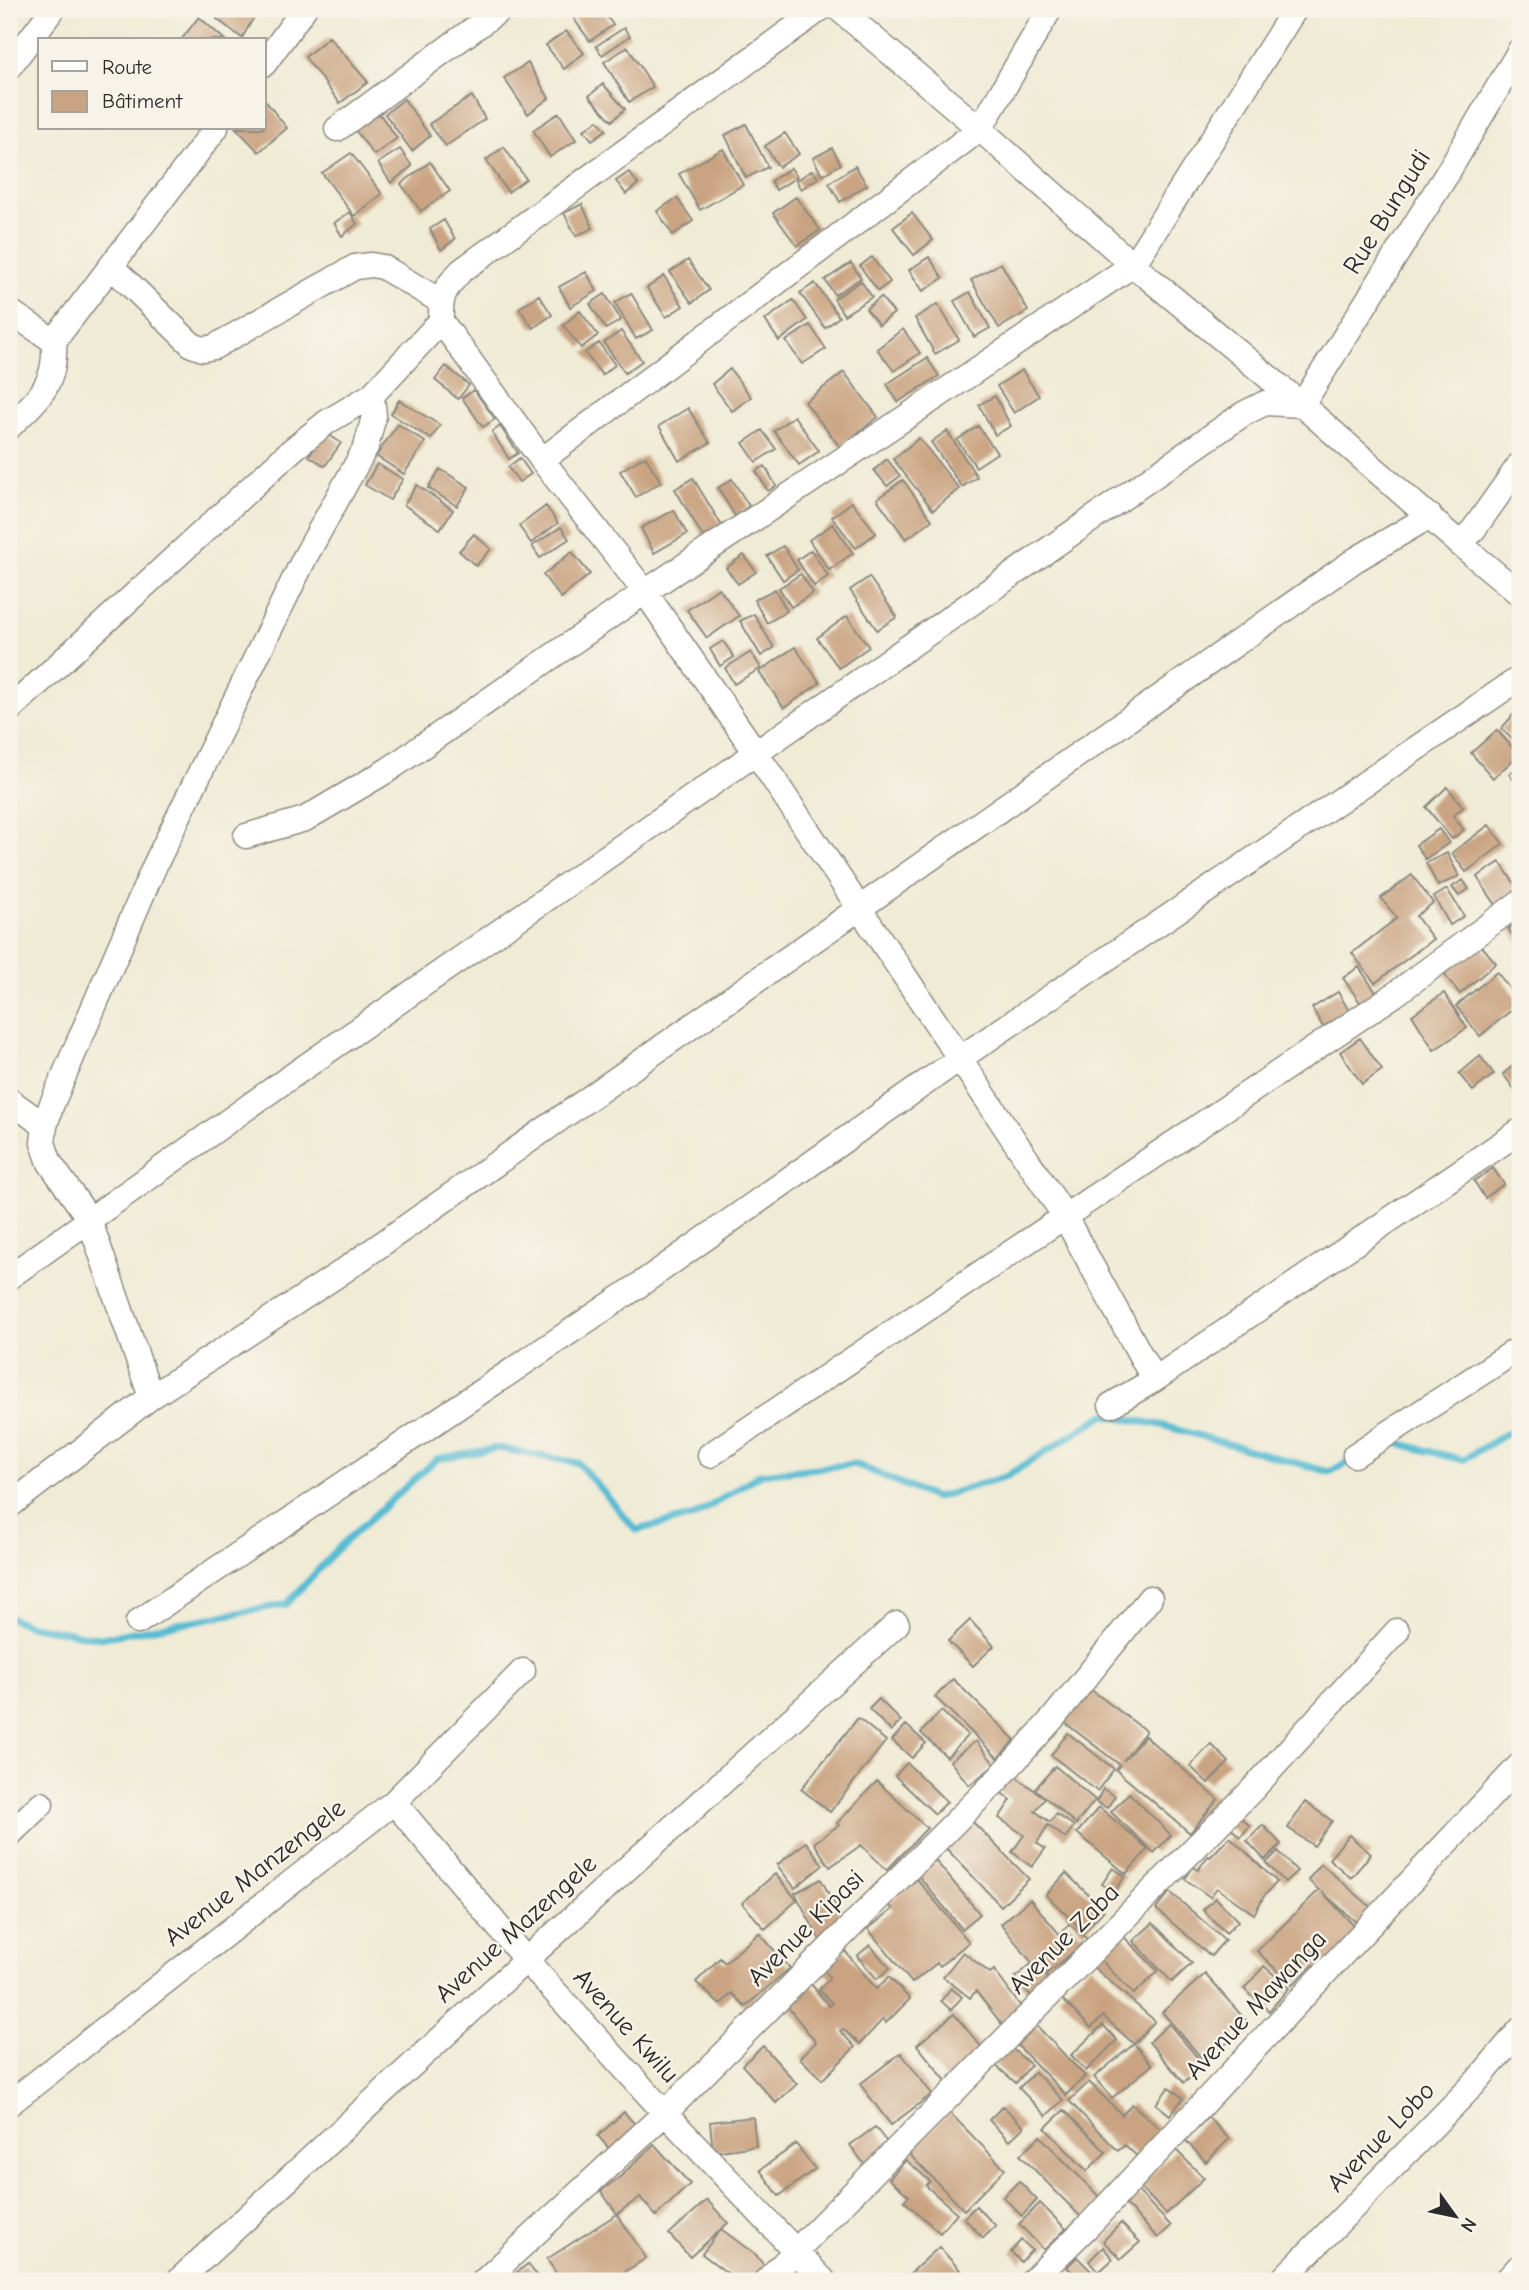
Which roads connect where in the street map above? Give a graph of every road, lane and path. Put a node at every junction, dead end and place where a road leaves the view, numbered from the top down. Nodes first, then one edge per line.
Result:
1 (53, 9) edge
2 (304, 9) edge
3 (501, 9) edge
4 (820, 9) edge
5 (839, 9) edge
6 (1050, 9) edge
7 (1295, 9) edge
8 (1520, 50) edge
9 (266, 61) edge
10 (9, 67) edge
11 (337, 129) dead end
12 (980, 129) junction
13 (214, 130) edge
14 (1133, 265) junction
15 (111, 266) junction
16 (440, 311) junction
17 (9, 312) edge
18 (54, 341) junction
19 (372, 395) junction
20 (1302, 405) junction
21 (9, 427) edge
22 (542, 460) junction
23 (1520, 464) edge
24 (1430, 516) junction
25 (1460, 544) junction
26 (645, 592) junction
27 (1520, 594) edge
28 (1520, 678) edge
29 (9, 710) edge
30 (756, 753) junction
31 (246, 836) dead end
32 (1520, 902) edge
33 (858, 908) junction
34 (959, 1059) junction
35 (9, 1100) edge
36 (45, 1126) junction
37 (1520, 1131) edge
38 (1064, 1215) junction
39 (89, 1219) junction
40 (9, 1277) edge
41 (1520, 1348) edge
42 (1154, 1380) junction
43 (151, 1397) junction
44 (1111, 1405) dead end
45 (710, 1455) dead end
46 (1355, 1455) dead end
47 (9, 1507) edge
48 (1150, 1598) dead end
49 (138, 1622) dead end
50 (897, 1624) dead end
51 (1397, 1631) dead end
52 (523, 1671) dead end
53 (1520, 1765) edge
54 (394, 1802) junction
55 (41, 1804) dead end
56 (9, 1835) edge
57 (526, 1960) junction
58 (1520, 2031) edge
59 (9, 2104) edge
60 (665, 2113) junction
61 (796, 2252) junction
62 (1520, 2266) edge
63 (178, 2281) edge
64 (484, 2281) edge
65 (766, 2281) edge
66 (824, 2281) edge
67 (1032, 2281) edge
68 (1281, 2281) edge
69 (1506, 2281) edge

1 - 10 street
2 - 9 street
3 - 11 street
4 - 16 street
5 - 12 street
6 - 12 street
7 - 14 street
8 - 20 street, Rue Bungudi
12 - 14 street
12 - 22 street
13 - 15 street
14 - 20 street
14 - 26 street
15 - 16 street
15 - 18 street
16 - 19 street
16 - 22 street
17 - 18 street
18 - 21 street
19 - 29 street
19 - 36 street
20 - 24 street
20 - 30 street
22 - 26 street
23 - 25 street
24 - 25 street
24 - 33 street
25 - 27 street
26 - 30 street
26 - 31 street
28 - 34 street
30 - 33 street
30 - 39 street
32 - 38 street
33 - 34 street
33 - 43 street
34 - 38 street
34 - 49 street
35 - 36 street
36 - 39 street
37 - 42 street
38 - 42 street
38 - 45 street
39 - 40 street
39 - 43 street
41 - 46 street
42 - 44 street
43 - 47 street
48 - 60 street, Avenue Kipasi
50 - 57 street, Avenue Mazengele
51 - 61 street, Avenue Zaba
52 - 54 street, Avenue Manzengele
53 - 67 street, Avenue Mawanga
54 - 57 street, Avenue Kwilu
54 - 59 street, Avenue Manzengele
55 - 56 street
57 - 60 street, Avenue Kwilu
57 - 63 street, Avenue Mazengele
58 - 68 street, Avenue Lobo
60 - 61 street, Avenue Kwilu
60 - 64 street, Avenue Kipasi
61 - 65 street, Avenue Zaba
61 - 66 street, Avenue Kwilu
62 - 69 street

